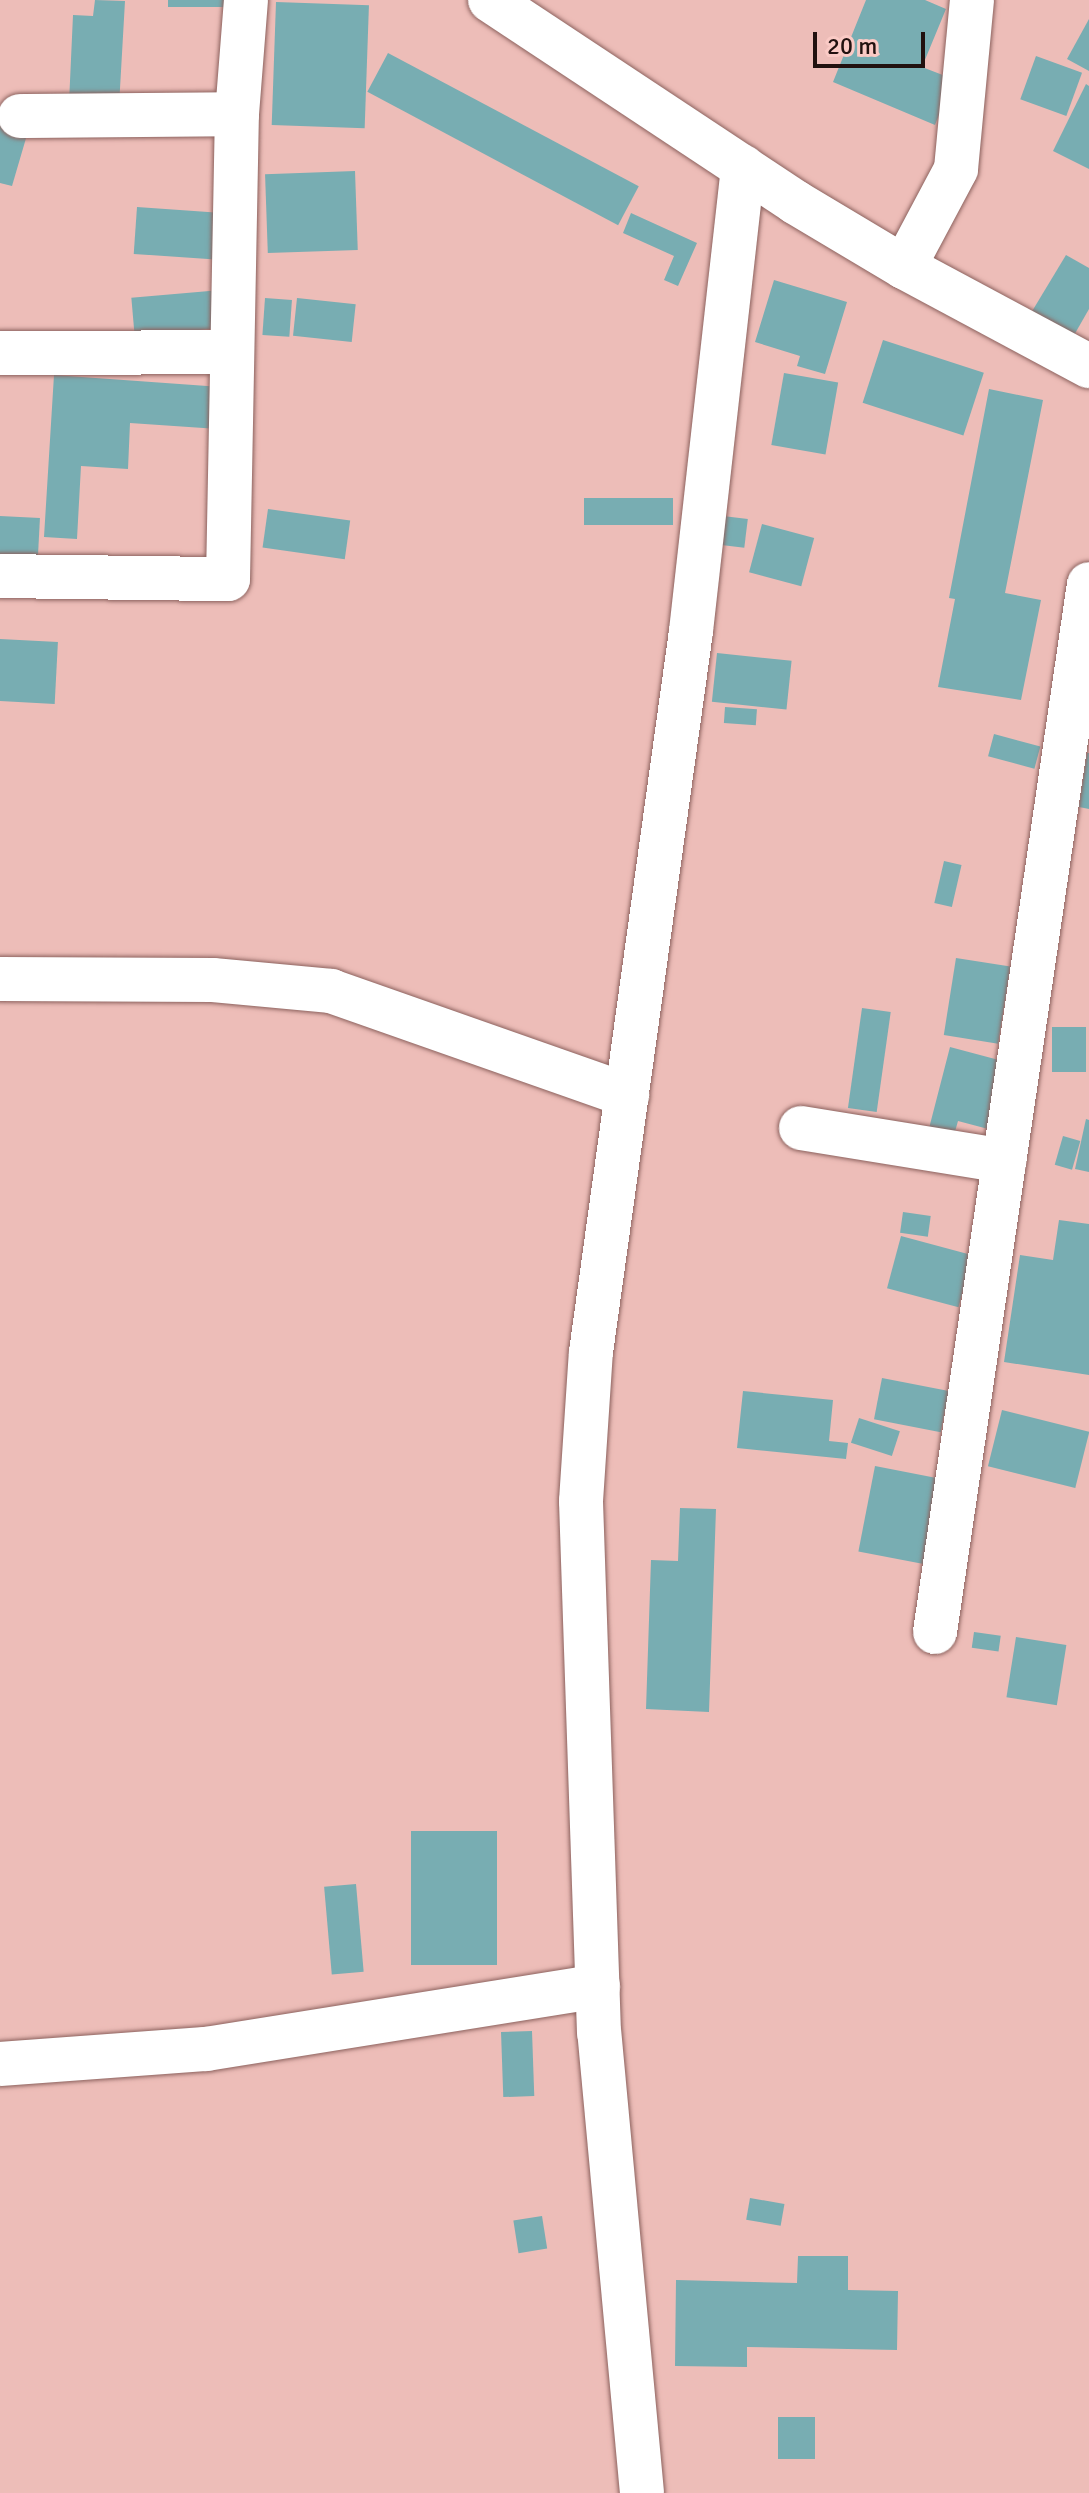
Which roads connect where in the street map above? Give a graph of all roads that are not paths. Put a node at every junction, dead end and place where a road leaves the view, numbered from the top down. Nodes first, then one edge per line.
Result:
1 (246, 0) edge
2 (490, 0) edge
3 (972, 0) edge
4 (237, 114) junction
5 (20, 116) dead end
6 (743, 167) junction
7 (904, 267) junction
8 (231, 352) junction
9 (0, 353) edge
10 (1089, 366) edge
11 (0, 576) edge
12 (1089, 584) edge
13 (0, 979) edge
14 (627, 1095) junction
15 (801, 1128) dead end
16 (1004, 1161) junction
17 (935, 1632) dead end
18 (598, 1986) junction
19 (0, 2064) edge
20 (642, 2493) edge

1 - 4 street
2 - 6 street
3 - 7 street
4 - 5 street
4 - 8 street
6 - 7 street
6 - 14 street
7 - 10 street
8 - 9 street
8 - 11 street
12 - 16 street
13 - 14 street
14 - 18 street
15 - 16 street
16 - 17 street
18 - 19 street
18 - 20 street

